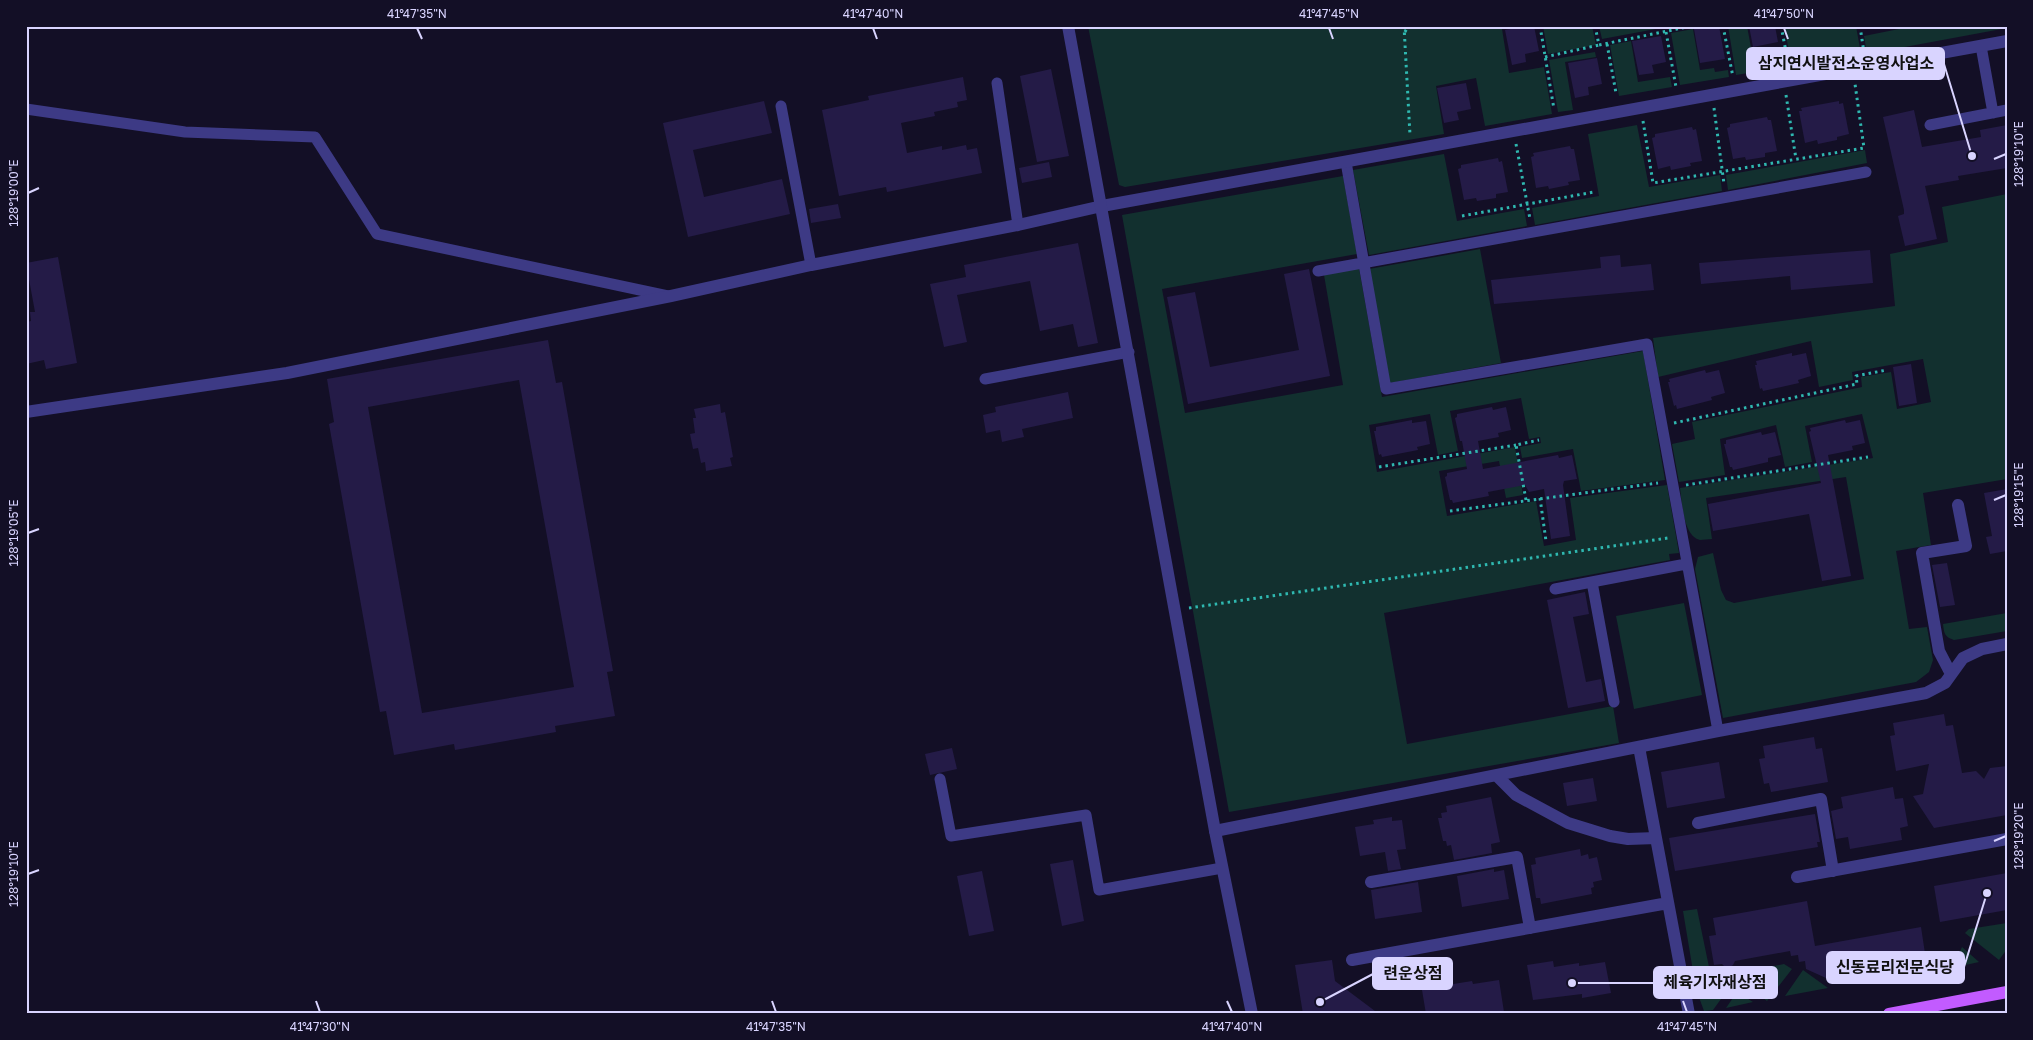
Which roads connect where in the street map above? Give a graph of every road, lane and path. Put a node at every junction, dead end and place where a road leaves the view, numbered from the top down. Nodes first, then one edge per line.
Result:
1 (1068, 26) edge
2 (1404, 26) edge
3 (1408, 26) edge
4 (1540, 26) edge
5 (1596, 26) edge
6 (1692, 26) edge
7 (1724, 26) edge
8 (1781, 26) edge
9 (1860, 26) edge
10 (1666, 32) junction
11 (1404, 33) junction
12 (2007, 42) edge
13 (1607, 44) junction
14 (1599, 45) junction
15 (1981, 46) junction
16 (1545, 58) junction
17 (1867, 67) junction
18 (1852, 70) junction
19 (1787, 82) junction
20 (997, 83) dead end
21 (1736, 91) junction
22 (1616, 93) dead end
23 (1712, 95) junction
24 (1679, 101) junction
25 (781, 106) dead end
26 (1640, 108) junction
27 (26, 109) edge
28 (2007, 110) edge
29 (1992, 113) junction
30 (1557, 124) junction
31 (1930, 125) dead end
32 (1514, 131) junction
33 (1411, 150) junction
34 (1796, 159) junction
35 (1346, 162) junction
36 (1723, 171) junction
37 (1866, 172) dead end
38 (1594, 192) dead end
39 (1726, 197) junction
40 (1527, 204) junction
41 (1102, 206) junction
42 (1462, 216) dead end
43 (1018, 225) junction
44 (1532, 231) junction
45 (1363, 261) junction
46 (811, 264) junction
47 (1318, 271) dead end
48 (671, 296) junction
49 (1129, 352) junction
50 (1887, 370) dead end
51 (985, 379) dead end
52 (26, 412) edge
53 (1661, 426) junction
54 (1539, 440) dead end
55 (1516, 444) junction
56 (1868, 457) dead end
57 (1378, 467) dead end
58 (1672, 484) junction
59 (1540, 498) junction
60 (1526, 500) junction
61 (1958, 505) dead end
62 (1450, 511) dead end
63 (1681, 536) junction
64 (1546, 541) dead end
65 (1686, 564) junction
66 (1592, 582) junction
67 (1555, 589) dead end
68 (1176, 610) junction
69 (2007, 644) edge
70 (1951, 674) junction
71 (1614, 702) dead end
72 (1718, 731) junction
73 (1639, 747) junction
74 (1496, 775) junction
75 (940, 779) dead end
76 (1698, 823) dead end
77 (1215, 831) junction
78 (1656, 838) junction
79 (2007, 839) edge
80 (1222, 868) junction
81 (1833, 871) junction
82 (1797, 877) dead end
83 (1371, 882) dead end
84 (1668, 903) junction
85 (1530, 928) junction
86 (1352, 960) dead end
87 (2007, 992) edge
88 (1252, 1014) edge
89 (1689, 1014) edge
90 (1889, 1014) edge

1 - 41 street
2 - 11 path
3 - 11 path
4 - 16 path
5 - 14 path
6 - 10 path
7 - 21 path
8 - 19 path
9 - 17 path
10 - 13 path
10 - 24 path
11 - 33 path
12 - 15 street
13 - 14 path
13 - 22 path
14 - 16 path
15 - 17 street
15 - 29 lane
16 - 30 path
17 - 18 street
18 - 19 street
18 - 34 path
19 - 21 street
19 - 34 path
20 - 43 lane
21 - 23 street
23 - 24 street
23 - 36 path
24 - 26 street
25 - 46 lane
26 - 30 street
26 - 36 path
27 - 48 lane
28 - 29 lane
29 - 31 lane
30 - 32 street
32 - 33 street
32 - 40 path
33 - 35 street
34 - 36 path
35 - 41 street
35 - 45 lane
36 - 39 path
37 - 39 lane
38 - 40 path
39 - 44 lane
40 - 42 path
40 - 44 path
41 - 43 street
41 - 49 street
43 - 46 street
44 - 45 lane
45 - 47 lane
45 - 53 lane
46 - 48 street
48 - 52 street
49 - 51 lane
49 - 68 street
50 - 53 path
53 - 58 lane
54 - 55 path
55 - 57 path
55 - 60 path
56 - 58 path
58 - 59 path
58 - 63 lane
59 - 60 path
59 - 64 path
60 - 62 path
61 - 70 street
63 - 65 lane
63 - 68 path
65 - 66 lane
65 - 72 lane
66 - 67 lane
66 - 71 lane
68 - 77 street
69 - 70 street
70 - 72 street
72 - 73 street
73 - 74 street
73 - 78 street
74 - 77 street
74 - 78 street
75 - 80 lane
76 - 81 street
77 - 80 street
78 - 84 street
79 - 81 street
80 - 88 street
81 - 82 street
83 - 85 street
84 - 85 street
84 - 89 street
85 - 86 street
87 - 90 main road

